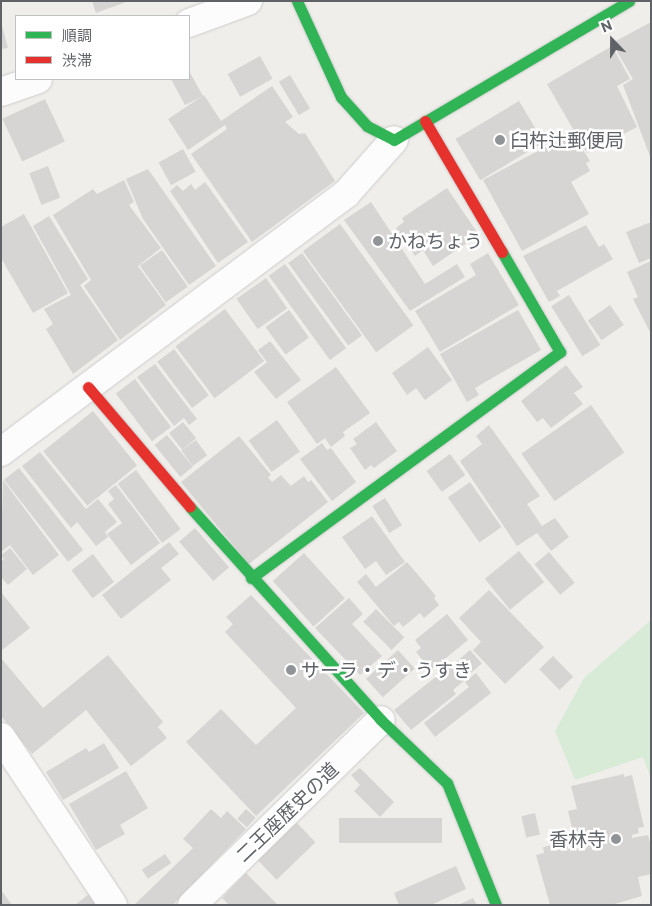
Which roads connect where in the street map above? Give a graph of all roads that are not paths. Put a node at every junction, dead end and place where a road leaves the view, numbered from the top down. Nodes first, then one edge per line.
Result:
1 (248, 1) edge
2 (297, 1) edge
3 (629, 1) edge
4 (190, 23) edge
5 (35, 80) edge
6 (1, 92) edge
7 (425, 121) junction
8 (394, 140) junction
9 (88, 387) junction
10 (1, 452) edge
11 (251, 578) junction
12 (382, 720) junction
13 (1, 737) edge
14 (113, 905) edge
15 (192, 905) edge
16 (496, 905) edge

1 - 4 street
2 - 8 street
3 - 7 street
5 - 6 street
7 - 8 street
7 - 11 street
8 - 9 street
9 - 10 street
9 - 11 street
11 - 12 street
12 - 15 street, 二王座歴史の道
12 - 16 street
13 - 14 street

